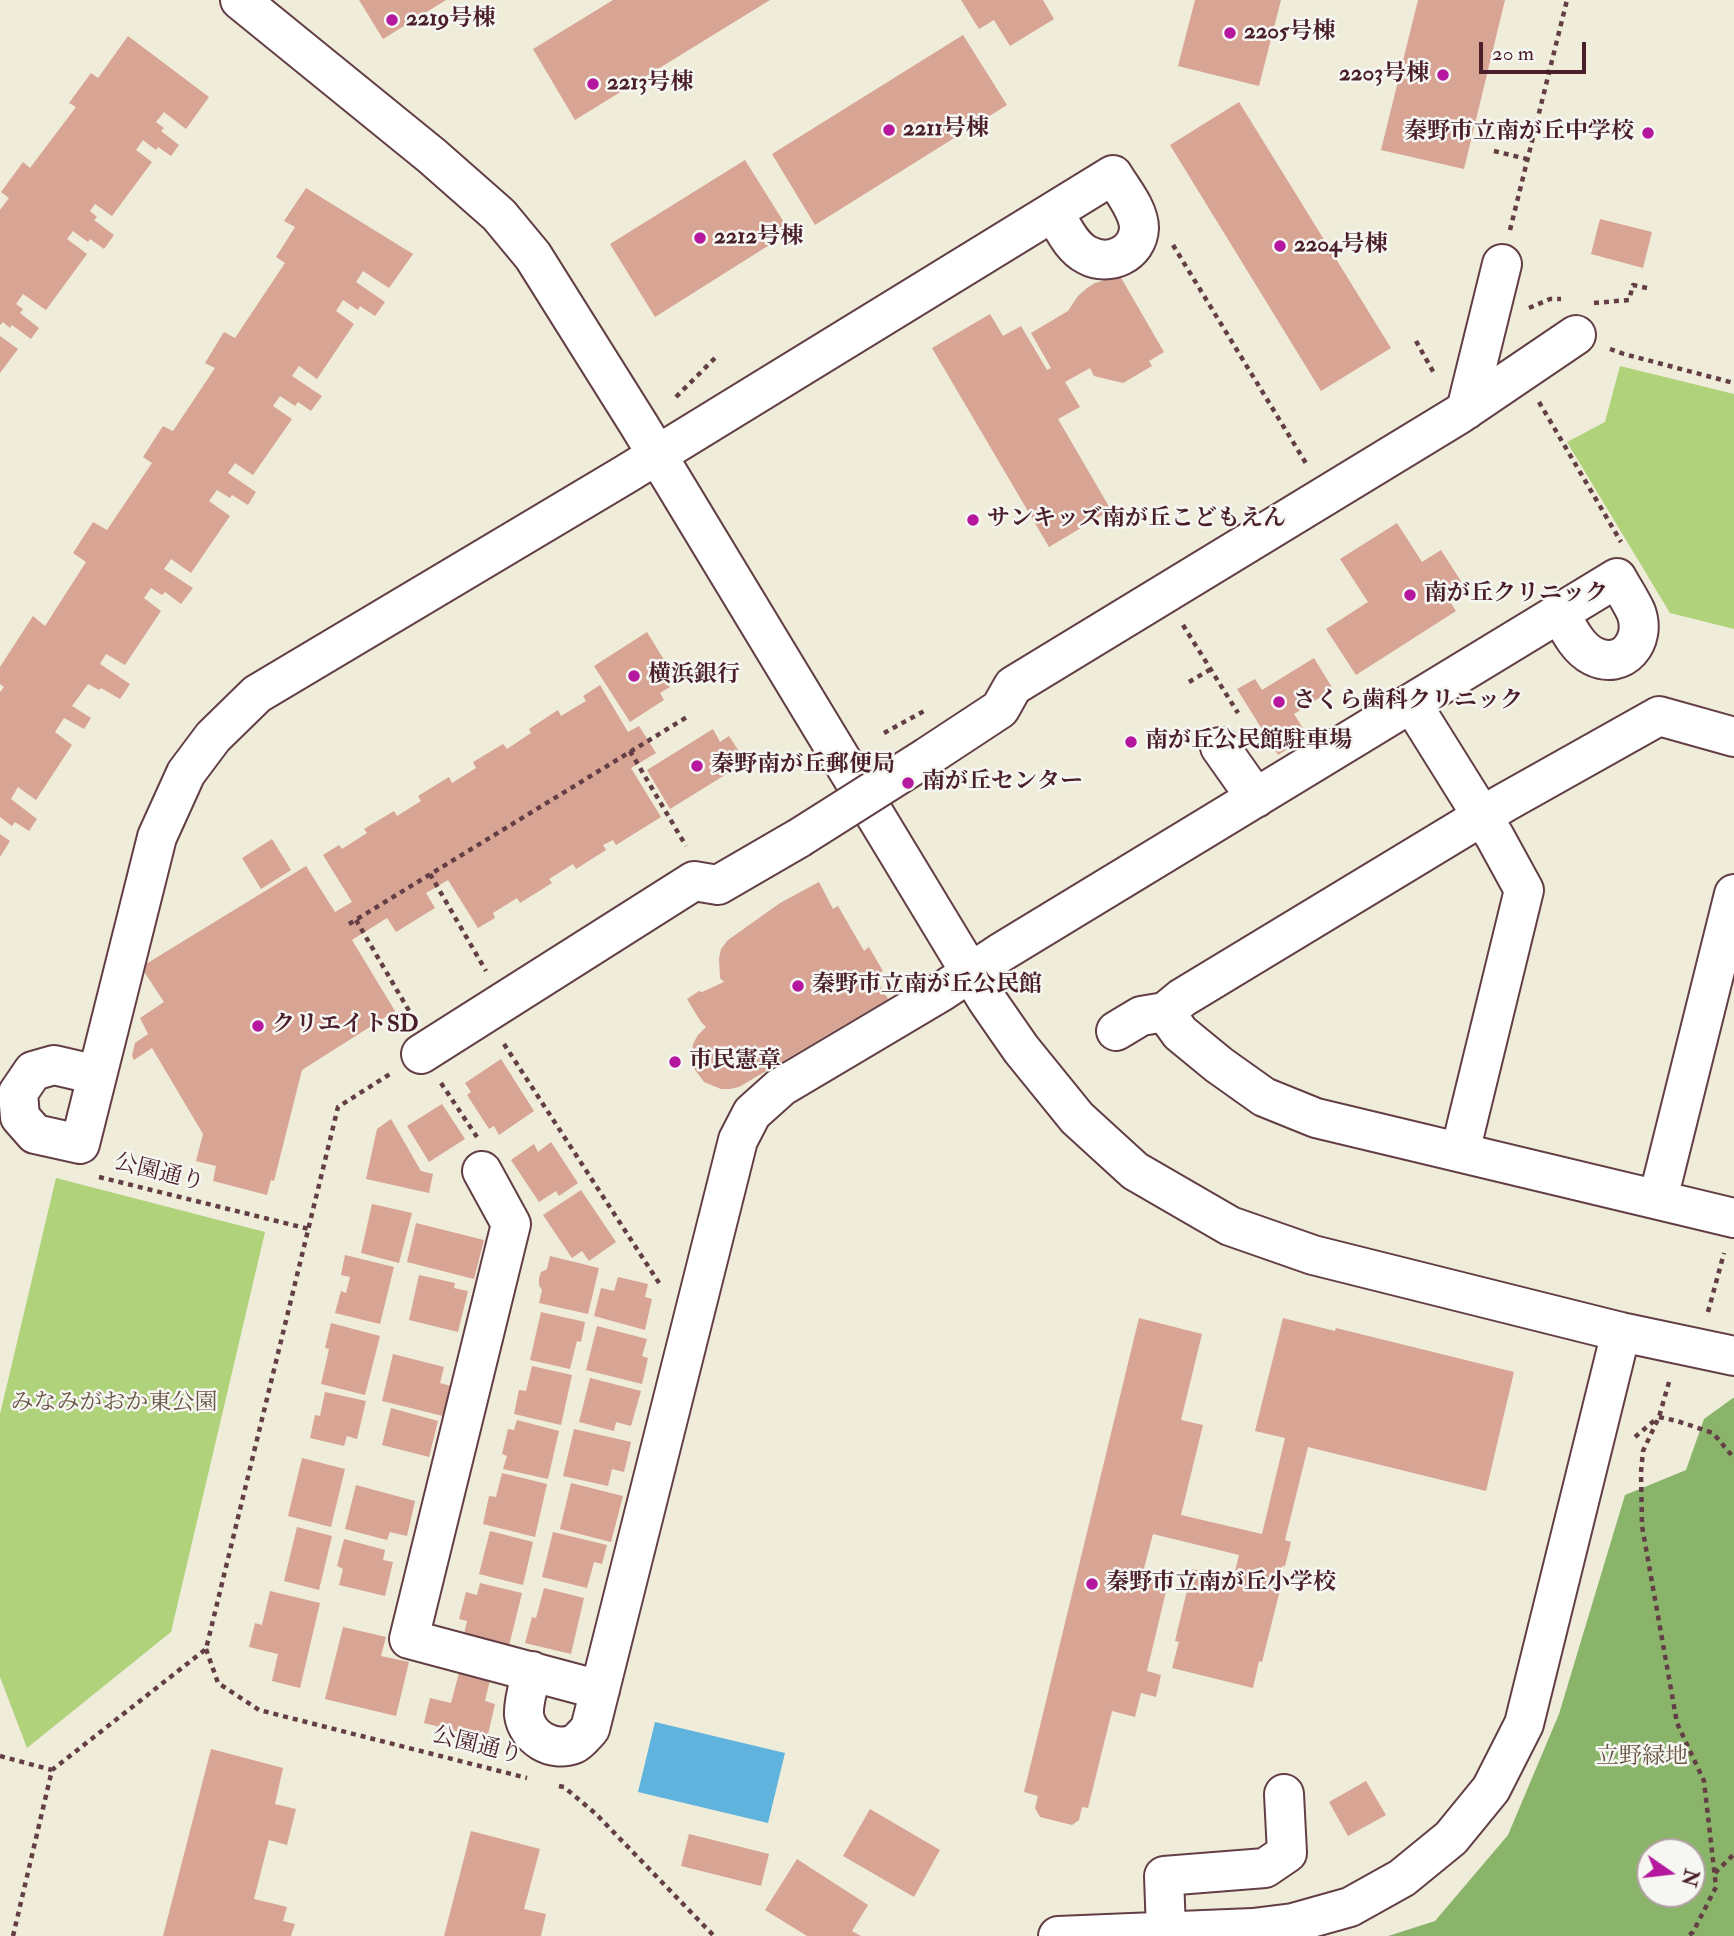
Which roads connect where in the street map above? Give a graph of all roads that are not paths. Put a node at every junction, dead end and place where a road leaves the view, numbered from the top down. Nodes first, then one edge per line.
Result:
1 (240, 0) edge
2 (1054, 213) dead end
3 (1502, 264) road end
4 (1584, 319) road end
5 (1466, 410) junction
6 (656, 455) junction
7 (1560, 613) dead end
8 (1412, 704) junction
9 (1232, 735) road end
10 (1734, 737) edge
11 (1256, 798) junction
12 (1482, 816) junction
13 (1734, 894) edge
14 (969, 972) junction
15 (1165, 1012) junction
16 (1116, 1031) dead end
17 (426, 1051) road end
18 (97, 1075) dead end
19 (1460, 1152) junction
20 (482, 1171) road end
21 (1658, 1199) junction
22 (1734, 1218) edge
23 (1622, 1332) junction
24 (1734, 1356) edge
25 (532, 1671) junction
26 (600, 1690) junction
27 (1284, 1794) dead end
28 (1166, 1931) junction
29 (1058, 1936) edge

1 - 6 street
2 - 6 street
3 - 5 street
4 - 5 street
5 - 17 street, bridge
6 - 14 street
6 - 18 street
7 - 8 street
8 - 11 street
8 - 12 street
9 - 11 street
10 - 12 street
11 - 14 street
12 - 15 street
12 - 19 street
13 - 21 street
14 - 23 street
14 - 26 street
15 - 16 street
15 - 19 street
19 - 21 street
20 - 25 street
21 - 22 street
23 - 24 street
23 - 28 street
25 - 26 street
25 - 26 street
27 - 28 street
28 - 29 street

